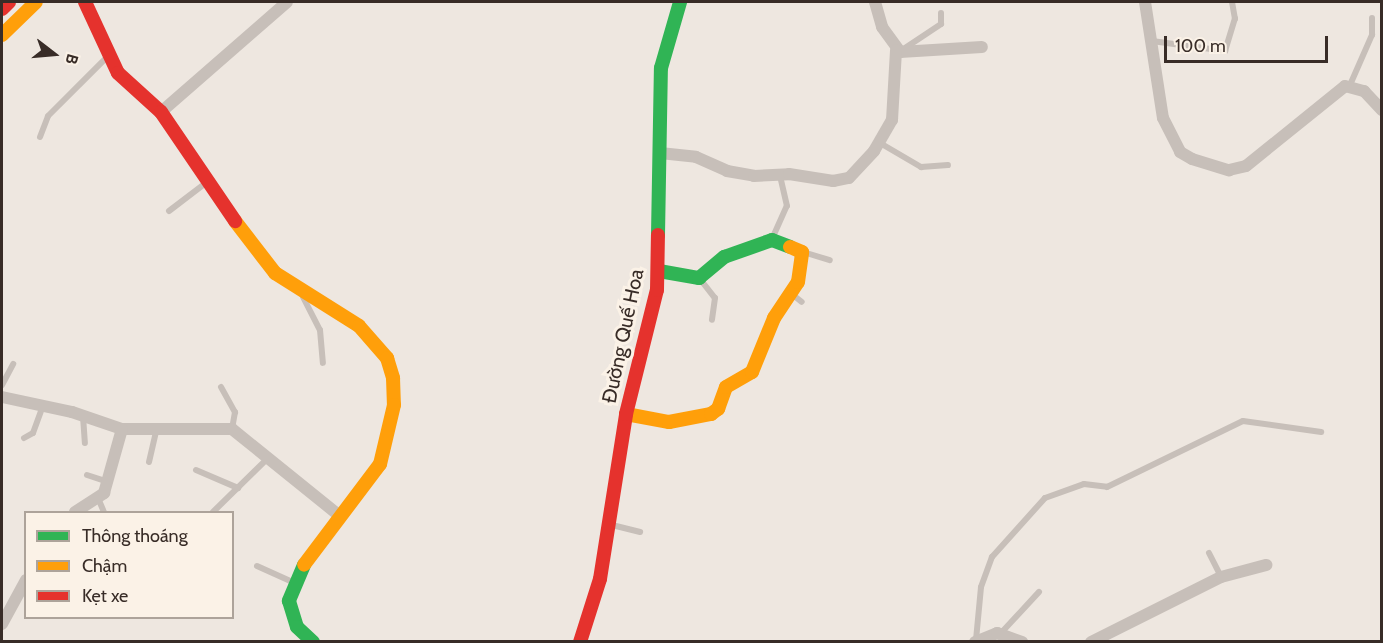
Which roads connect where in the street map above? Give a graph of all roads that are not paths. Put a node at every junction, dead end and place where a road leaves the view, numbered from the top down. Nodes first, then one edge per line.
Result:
1 (9, 2) edge
2 (36, 2) edge
3 (85, 2) edge
4 (287, 2) edge
5 (681, 2) edge
6 (875, 2) edge
7 (1145, 2) edge
8 (1232, 2) edge
9 (2, 9) edge
10 (941, 12) dead end
11 (1372, 18) dead end
12 (2, 35) edge
13 (1152, 41) junction
14 (982, 47) dead end
15 (898, 51) junction
16 (110, 54) junction
17 (1350, 85) junction
18 (1382, 110) edge
19 (161, 112) junction
20 (40, 137) dead end
21 (880, 143) junction
22 (660, 153) junction
23 (948, 165) dead end
24 (780, 175) junction
25 (207, 181) junction
26 (169, 211) dead end
27 (772, 240) junction
28 (802, 252) junction
29 (830, 260) dead end
30 (659, 271) junction
31 (699, 278) junction
32 (294, 284) junction
33 (712, 320) dead end
34 (323, 363) dead end
35 (13, 364) dead end
36 (2, 385) edge
37 (221, 387) dead end
38 (2, 398) edge
39 (43, 406) junction
40 (626, 414) junction
41 (83, 416) junction
42 (122, 429) junction
43 (232, 429) junction
44 (156, 431) junction
45 (1321, 432) dead end
46 (24, 438) dead end
47 (86, 443) dead end
48 (268, 458) junction
49 (149, 462) dead end
50 (196, 470) dead end
51 (87, 475) dead end
52 (108, 482) junction
53 (238, 488) junction
54 (98, 498) junction
55 (78, 511) edge
56 (104, 511) edge
57 (215, 511) edge
58 (340, 516) junction
59 (612, 525) junction
60 (640, 532) dead end
61 (1209, 554) dead end
62 (1266, 565) dead end
63 (257, 567) dead end
64 (1221, 577) junction
65 (24, 584) edge
66 (295, 584) junction
67 (1039, 592) dead end
68 (2, 624) edge
69 (1004, 630) junction
70 (1097, 640) edge
71 (976, 641) edge
72 (313, 642) edge
73 (580, 642) edge
74 (1022, 642) edge

1 - 9 main road
2 - 12 main road
3 - 16 main road
4 - 19 street
5 - 22 main road, Đường Quế Hoa
6 - 15 street
7 - 13 street
8 - 13 lane
10 - 15 lane
11 - 17 lane
13 - 17 street
14 - 15 street
15 - 21 street
16 - 19 main road
16 - 20 lane
17 - 18 street
19 - 25 main road
21 - 23 lane
21 - 24 street
22 - 24 street
22 - 30 main road, Đường Quế Hoa
24 - 27 lane
25 - 26 lane
25 - 32 main road
27 - 28 main road
27 - 31 main road
28 - 29 lane
28 - 40 main road
30 - 31 main road
30 - 40 main road, Đường Quế Hoa
31 - 33 lane
32 - 34 lane
32 - 58 main road
35 - 36 lane
37 - 43 lane
38 - 39 street
39 - 41 street
39 - 46 lane
40 - 59 main road, Đường Quế Hoa
41 - 42 street
41 - 47 lane
42 - 44 street
42 - 52 street
43 - 44 street
43 - 48 street
44 - 49 lane
45 - 71 lane
48 - 53 lane
48 - 58 street
50 - 53 lane
51 - 52 lane
52 - 54 street
53 - 57 lane
54 - 55 street
54 - 56 lane
58 - 66 main road
59 - 60 lane
59 - 73 main road, Đường Quế Hoa
61 - 64 lane
62 - 64 street
63 - 66 lane
64 - 70 street
65 - 68 street
66 - 72 main road
67 - 69 lane
69 - 71 street
69 - 74 street

